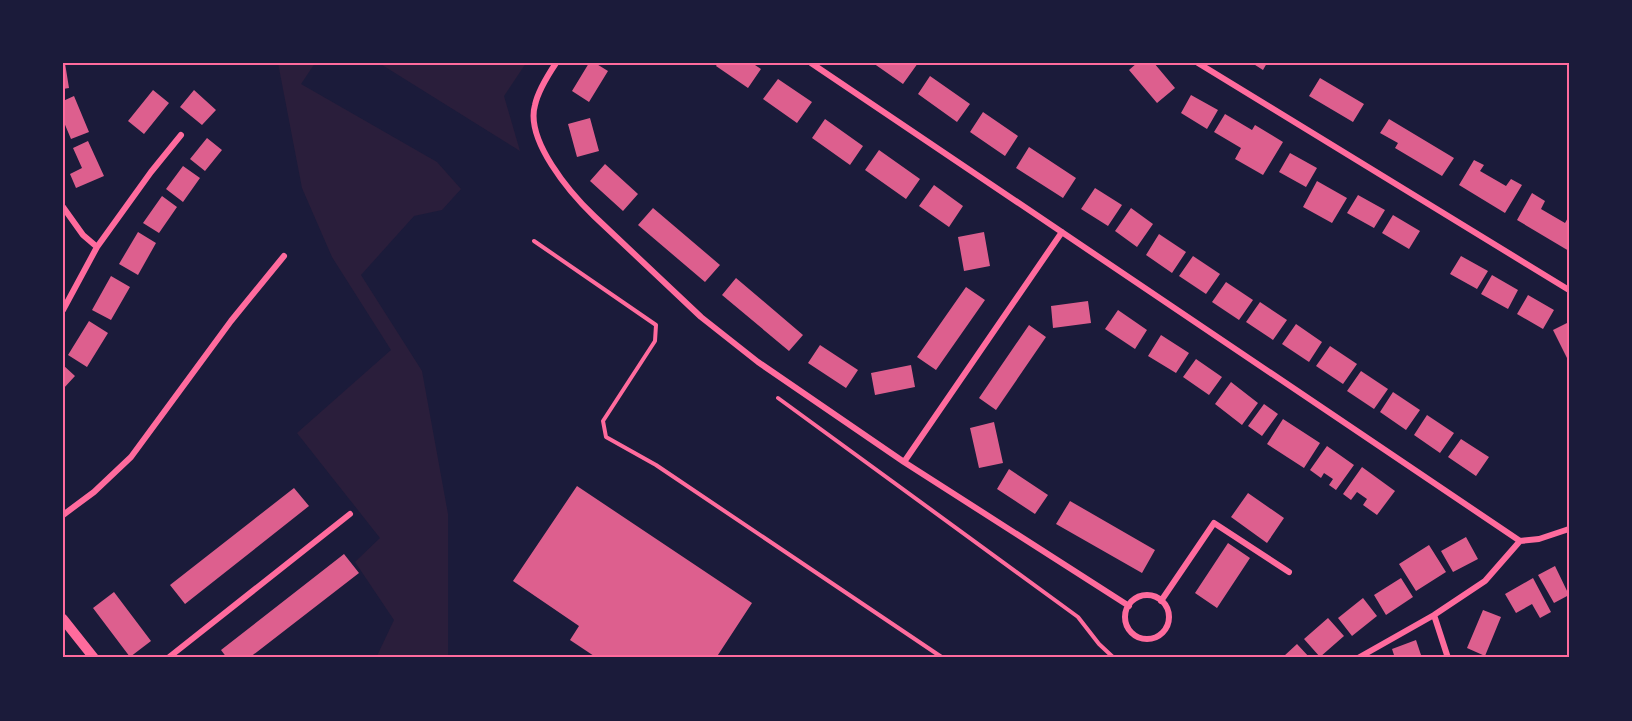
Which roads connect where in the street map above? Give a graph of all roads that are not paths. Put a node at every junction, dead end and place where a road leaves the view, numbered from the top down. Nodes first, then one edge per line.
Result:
1 (556, 63) edge
2 (811, 63) edge
3 (1198, 63) edge
4 (181, 135) dead end
5 (63, 207) edge
6 (1062, 232) junction
7 (534, 241) dead end
8 (97, 247) junction
9 (284, 256) dead end
10 (1569, 290) edge
11 (63, 310) edge
12 (904, 462) junction
13 (350, 514) dead end
14 (63, 515) edge
15 (1569, 529) edge
16 (1520, 541) junction
17 (1289, 572) dead end
18 (1161, 601) junction
19 (1129, 606) junction
20 (1434, 615) junction
21 (63, 619) edge
22 (94, 658) edge
23 (168, 658) edge
24 (943, 658) edge
25 (1358, 658) edge
26 (1448, 658) edge

1 - 12 street
2 - 6 street
3 - 10 street
4 - 8 street
5 - 8 street
6 - 12 street
6 - 16 street
7 - 24 lane
8 - 11 street
9 - 14 street
12 - 19 street
13 - 23 street
15 - 16 street
16 - 20 street
17 - 18 street
18 - 19 street
18 - 19 street
20 - 25 street
20 - 26 street
21 - 22 street

